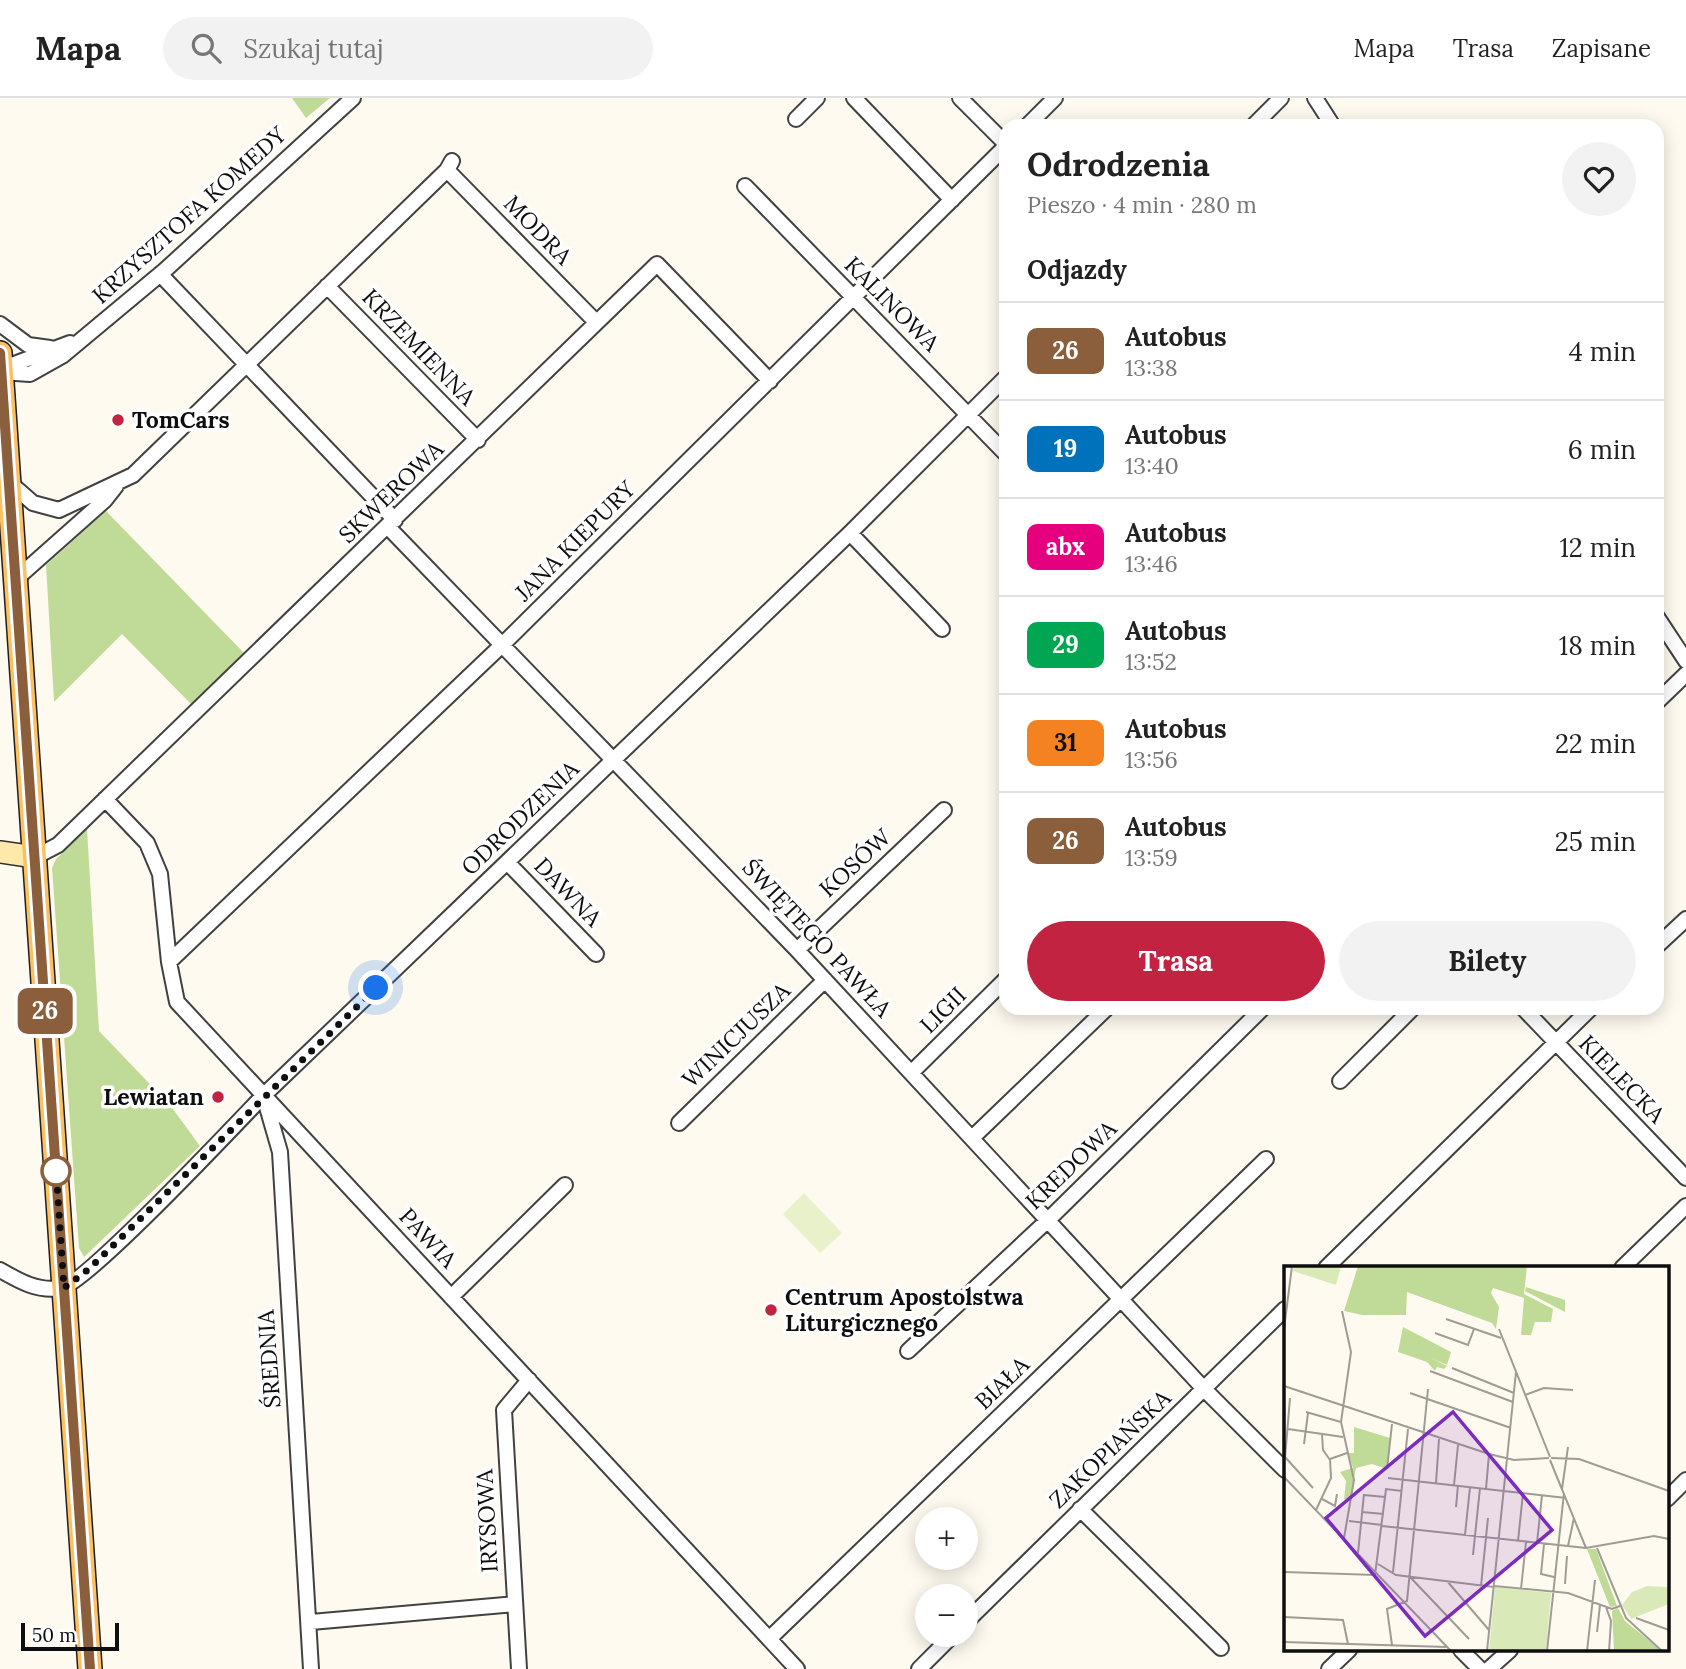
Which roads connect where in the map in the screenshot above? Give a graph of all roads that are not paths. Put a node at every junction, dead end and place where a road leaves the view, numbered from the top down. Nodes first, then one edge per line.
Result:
1 (353, 98) edge
2 (817, 98) edge
3 (854, 98) edge
4 (960, 98) edge
5 (1055, 98) edge
6 (1281, 98) edge
7 (1315, 98) edge
8 (796, 119) dead end
9 (1034, 119) edge
10 (1261, 119) edge
11 (1328, 119) edge
12 (999, 138) edge
13 (999, 152) edge
14 (450, 166) joint
15 (745, 186) dead end
16 (952, 200) junction
17 (160, 274) junction
18 (327, 286) junction
19 (854, 298) junction
20 (596, 322) junction
21 (0, 324) edge
22 (85, 338) junction
23 (59, 348) junction
24 (1, 365) edge
25 (245, 366) junction
26 (30, 374) junction
27 (770, 381) junction
28 (999, 384) edge
29 (3, 398) junction
30 (969, 415) junction
31 (478, 440) junction
32 (999, 447) edge
33 (9, 482) junction
34 (116, 484) junction
35 (392, 523) junction
36 (850, 533) junction
37 (16, 579) junction
38 (1664, 628) edge
39 (942, 629) dead end
40 (501, 646) junction
41 (1686, 661) edge
42 (1686, 674) edge
43 (1664, 695) edge
44 (615, 758) junction
45 (106, 799) junction
46 (944, 810) dead end
47 (0, 852) edge
48 (35, 858) junction
49 (507, 862) junction
50 (1686, 919) edge
51 (1664, 939) edge
52 (797, 950) junction
53 (596, 954) dead end
54 (169, 962) junction
55 (825, 980) junction
56 (999, 986) edge
57 (1100, 1015) edge
58 (1256, 1015) edge
59 (1406, 1015) edge
60 (1530, 1015) edge
61 (1584, 1015) edge
62 (1555, 1042) junction
63 (911, 1073) junction
64 (1340, 1081) dead end
65 (264, 1095) junction
66 (679, 1122) dead end
67 (972, 1138) junction
68 (1266, 1159) dead end
69 (1686, 1178) edge
70 (565, 1185) dead end
71 (1686, 1206) edge
72 (1048, 1220) junction
73 (1328, 1266) edge
74 (1624, 1266) edge
75 (0, 1270) edge
76 (64, 1288) junction
77 (451, 1297) junction
78 (1122, 1300) junction
79 (1284, 1309) edge
80 (908, 1351) dead end
81 (528, 1380) junction
82 (1204, 1389) junction
83 (1284, 1469) edge
84 (1686, 1480) edge
85 (1668, 1498) edge
86 (1080, 1509) junction
87 (515, 1604) junction
88 (978, 1610) edge
89 (311, 1622) junction
90 (769, 1639) junction
91 (941, 1647) edge
92 (1221, 1648) dead end
93 (1347, 1652) edge
94 (1463, 1652) edge
95 (1508, 1652) edge
96 (90, 1669) edge
97 (311, 1669) edge
98 (519, 1669) edge
99 (797, 1669) edge
100 (919, 1669) edge
101 (1329, 1669) edge
102 (1480, 1669) edge
103 (1489, 1669) edge

1 - 17 street, KRZYSZTOFA KOMEDY
2 - 8 street
3 - 16 street
4 - 12 street
5 - 9 street
6 - 10 street
7 - 11 street
13 - 16 street, JANA KIEPURY
14 - 18 street, KRZEMIENNA
14 - 20 street, MODRA
15 - 19 street, KALINOWA
16 - 19 street, JANA KIEPURY
17 - 22 street, KRZYSZTOFA KOMEDY
17 - 25 street, ŚWIĘTEGO PAWŁA
18 - 25 street, KRZEMIENNA
18 - 31 street, KRZEMIENNA
19 - 27 street, JANA KIEPURY
19 - 30 street, KALINOWA
20 - 27 street, SKWEROWA
20 - 31 street, SKWEROWA
21 - 23 street, KRZYSZTOFA KOMEDY
22 - 23 street, KRZYSZTOFA KOMEDY
22 - 26 street, KRZYSZTOFA KOMEDY
23 - 24 street, KRZYSZTOFA KOMEDY
24 - 26 street
24 - 29 main road
25 - 34 street, KRZEMIENNA
25 - 35 street, ŚWIĘTEGO PAWŁA
26 - 29 street, KRZYSZTOFA KOMEDY
27 - 40 street, JANA KIEPURY
28 - 30 street, ODRODZENIA
29 - 33 main road
30 - 32 street, KALINOWA
30 - 36 street, ODRODZENIA
31 - 35 street, SKWEROWA
33 - 34 street, KRZEMIENNA
33 - 37 main road
34 - 37 street, KRZEMIENNA
35 - 40 street, ŚWIĘTEGO PAWŁA
35 - 45 street, SKWEROWA
36 - 39 street
36 - 44 street, ODRODZENIA
37 - 48 main road
38 - 41 street
40 - 44 street, ŚWIĘTEGO PAWŁA
40 - 54 street, JANA KIEPURY
42 - 43 street
44 - 49 street, ODRODZENIA
44 - 52 street, ŚWIĘTEGO PAWŁA
45 - 48 street, SKWEROWA
45 - 54 street, PAWIA
46 - 52 street, KOSÓW
47 - 48 street
48 - 76 main road
49 - 53 street, DAWNA
49 - 65 street, ODRODZENIA
50 - 51 street
52 - 55 street, ŚWIĘTEGO PAWŁA
54 - 65 street, PAWIA
55 - 63 street, ŚWIĘTEGO PAWŁA
55 - 66 street, WINICJUSZA
56 - 63 street, LIGII
57 - 67 street
58 - 72 street, KREDOWA
59 - 64 street
60 - 62 street
61 - 62 street
62 - 69 street, KIELECKA
62 - 73 street
63 - 67 street, ŚWIĘTEGO PAWŁA
65 - 76 street, ODRODZENIA
65 - 77 street, PAWIA
65 - 89 street, ŚREDNIA
67 - 72 street, ŚWIĘTEGO PAWŁA
68 - 78 street, BIAŁA
70 - 77 street
71 - 74 street
72 - 78 street, ŚWIĘTEGO PAWŁA
72 - 80 street, KREDOWA
75 - 76 street
76 - 96 main road
77 - 81 street, PAWIA
78 - 82 street, ŚWIĘTEGO PAWŁA
78 - 90 street, BIAŁA
79 - 82 street, ZAKOPIAŃSKA
81 - 87 street, IRYSOWA
81 - 90 street, PAWIA
82 - 83 street, ŚWIĘTEGO PAWŁA
82 - 86 street, ZAKOPIAŃSKA
84 - 85 street
86 - 88 street, ZAKOPIAŃSKA
86 - 92 street
87 - 89 street
87 - 98 street, IRYSOWA
89 - 97 street, ŚREDNIA
90 - 99 street, PAWIA
91 - 100 street
93 - 101 street
94 - 102 street
95 - 103 street

